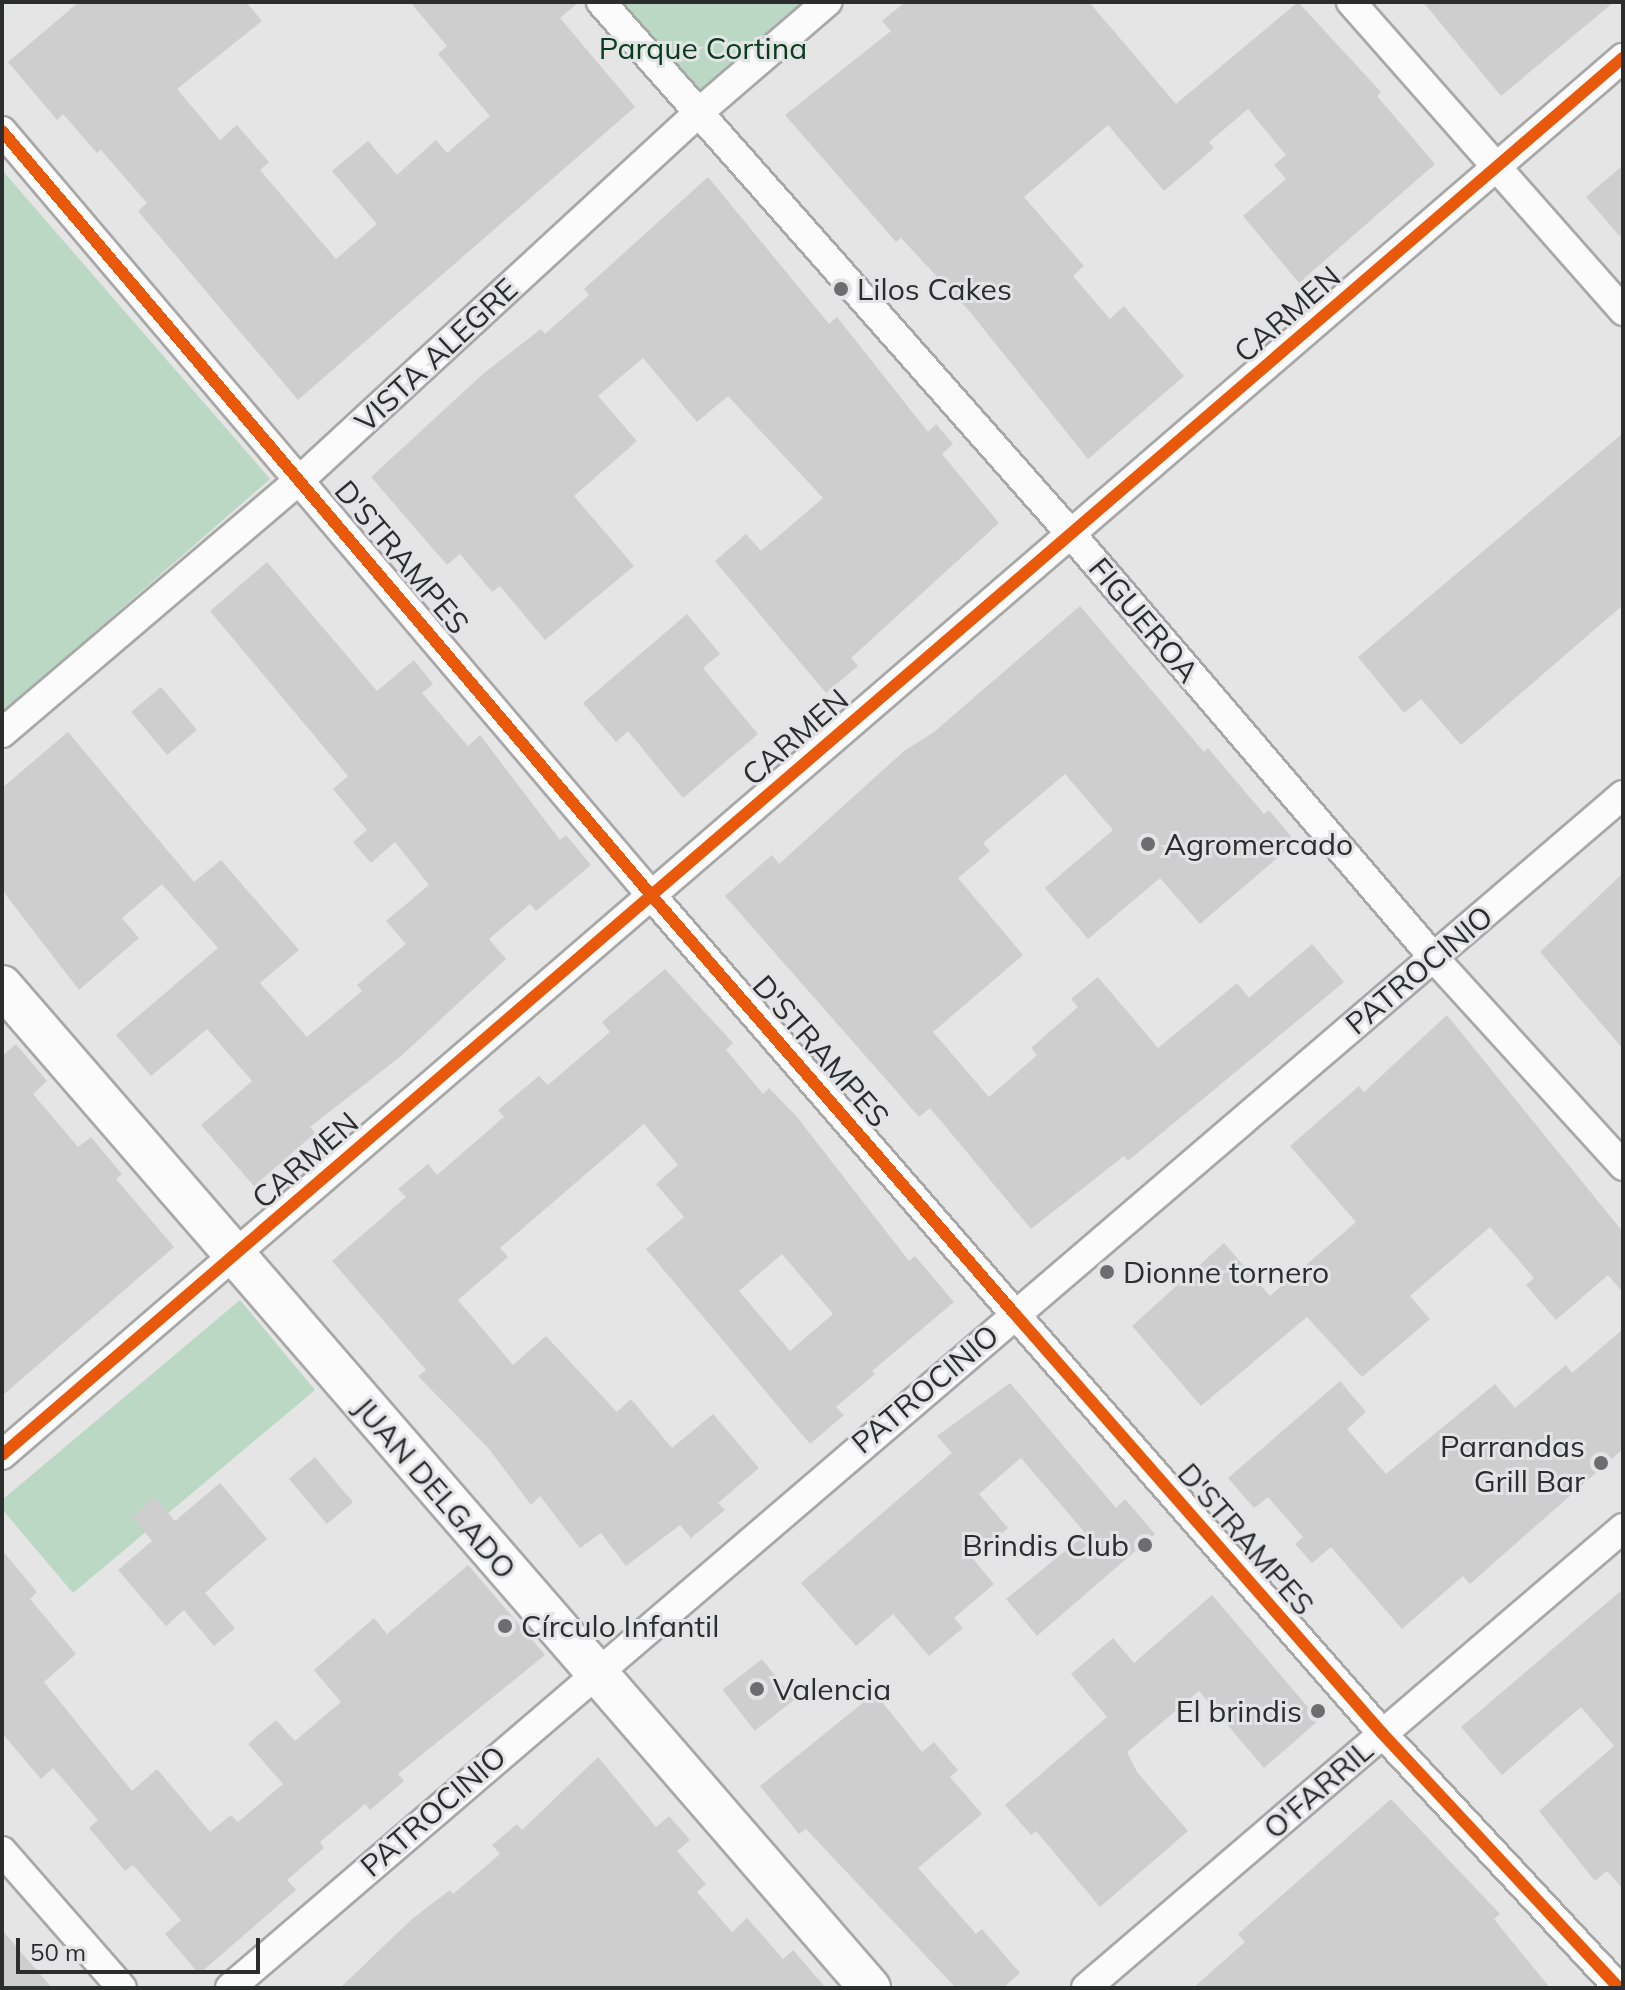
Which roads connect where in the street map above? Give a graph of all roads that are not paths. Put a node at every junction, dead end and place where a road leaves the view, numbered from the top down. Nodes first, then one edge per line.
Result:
1 (601, 2) edge
2 (827, 2) edge
3 (1351, 2) edge
4 (1623, 58) edge
5 (697, 114) junction
6 (2, 131) edge
7 (1497, 168) junction
8 (1623, 311) edge
9 (302, 478) junction
10 (1071, 534) junction
11 (2, 733) edge
12 (1623, 795) edge
13 (651, 895) junction
14 (1434, 958) junction
15 (2, 986) edge
16 (1623, 1166) edge
17 (234, 1256) junction
18 (1014, 1313) junction
19 (2, 1455) edge
20 (1623, 1528) edge
21 (595, 1671) junction
22 (1382, 1733) junction
23 (2, 1851) edge
24 (122, 1988) edge
25 (230, 1988) edge
26 (870, 1988) edge
27 (1086, 1988) edge
28 (1619, 1988) edge

1 - 5 street, FIGUEROA
2 - 5 street, VISTA ALEGRE
3 - 7 street
4 - 7 street, CARMEN
5 - 9 street, VISTA ALEGRE
5 - 10 street, FIGUEROA
6 - 9 street, D'STRAMPES
7 - 8 street
7 - 10 street, CARMEN
9 - 11 street, VISTA ALEGRE
9 - 13 street, D'STRAMPES
10 - 13 street, CARMEN
10 - 14 street, FIGUEROA
12 - 14 street, PATROCINIO
13 - 17 street, CARMEN
13 - 18 street, D'STRAMPES
14 - 16 street, FIGUEROA
14 - 18 street, PATROCINIO
15 - 17 street, JUAN DELGADO
17 - 19 street, CARMEN
17 - 21 street, JUAN DELGADO
18 - 21 street, PATROCINIO
18 - 22 street, D'STRAMPES
20 - 22 street, O'FARRIL
21 - 25 street, PATROCINIO
21 - 26 street, JUAN DELGADO
22 - 27 street, O'FARRIL
22 - 28 street, D'STRAMPES
23 - 24 street

